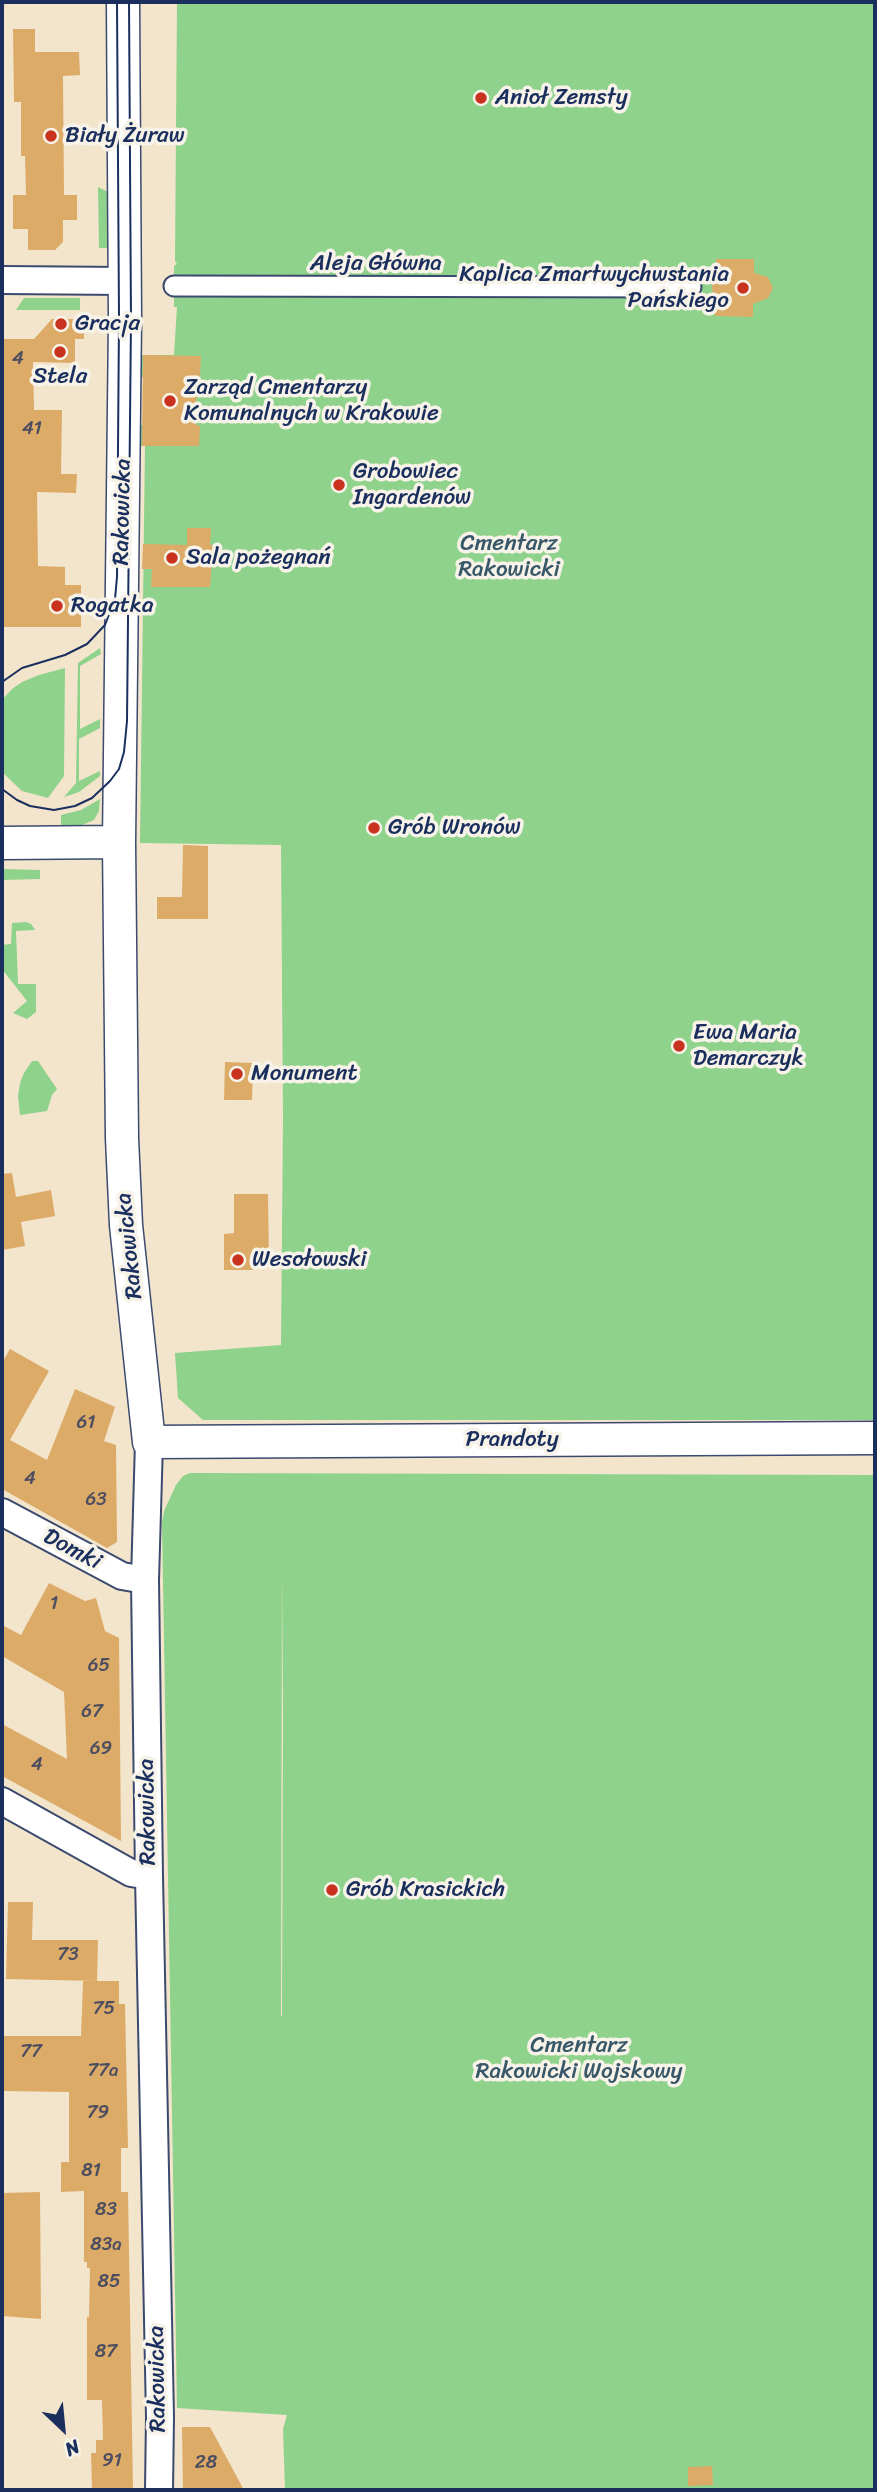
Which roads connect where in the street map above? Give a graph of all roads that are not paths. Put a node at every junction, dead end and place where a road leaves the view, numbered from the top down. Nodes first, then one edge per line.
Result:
1 (123, 2) edge
2 (2, 280) edge
3 (125, 281) junction
4 (174, 286) dead end
5 (691, 287) dead end
6 (119, 842) junction
7 (2, 843) edge
8 (875, 1438) edge
9 (149, 1442) junction
10 (2, 1512) edge
11 (145, 1580) junction
12 (2, 1801) edge
13 (149, 1876) junction
14 (159, 2490) edge

1 - 3 street, Rakowicka
2 - 3 street
3 - 6 street, Rakowicka
4 - 5 street, Aleja Główna
6 - 7 street
6 - 9 street, Rakowicka
8 - 9 street, Prandoty
9 - 11 street, Rakowicka
10 - 11 street, Domki
11 - 13 street, Rakowicka
12 - 13 street
13 - 14 street, Rakowicka

